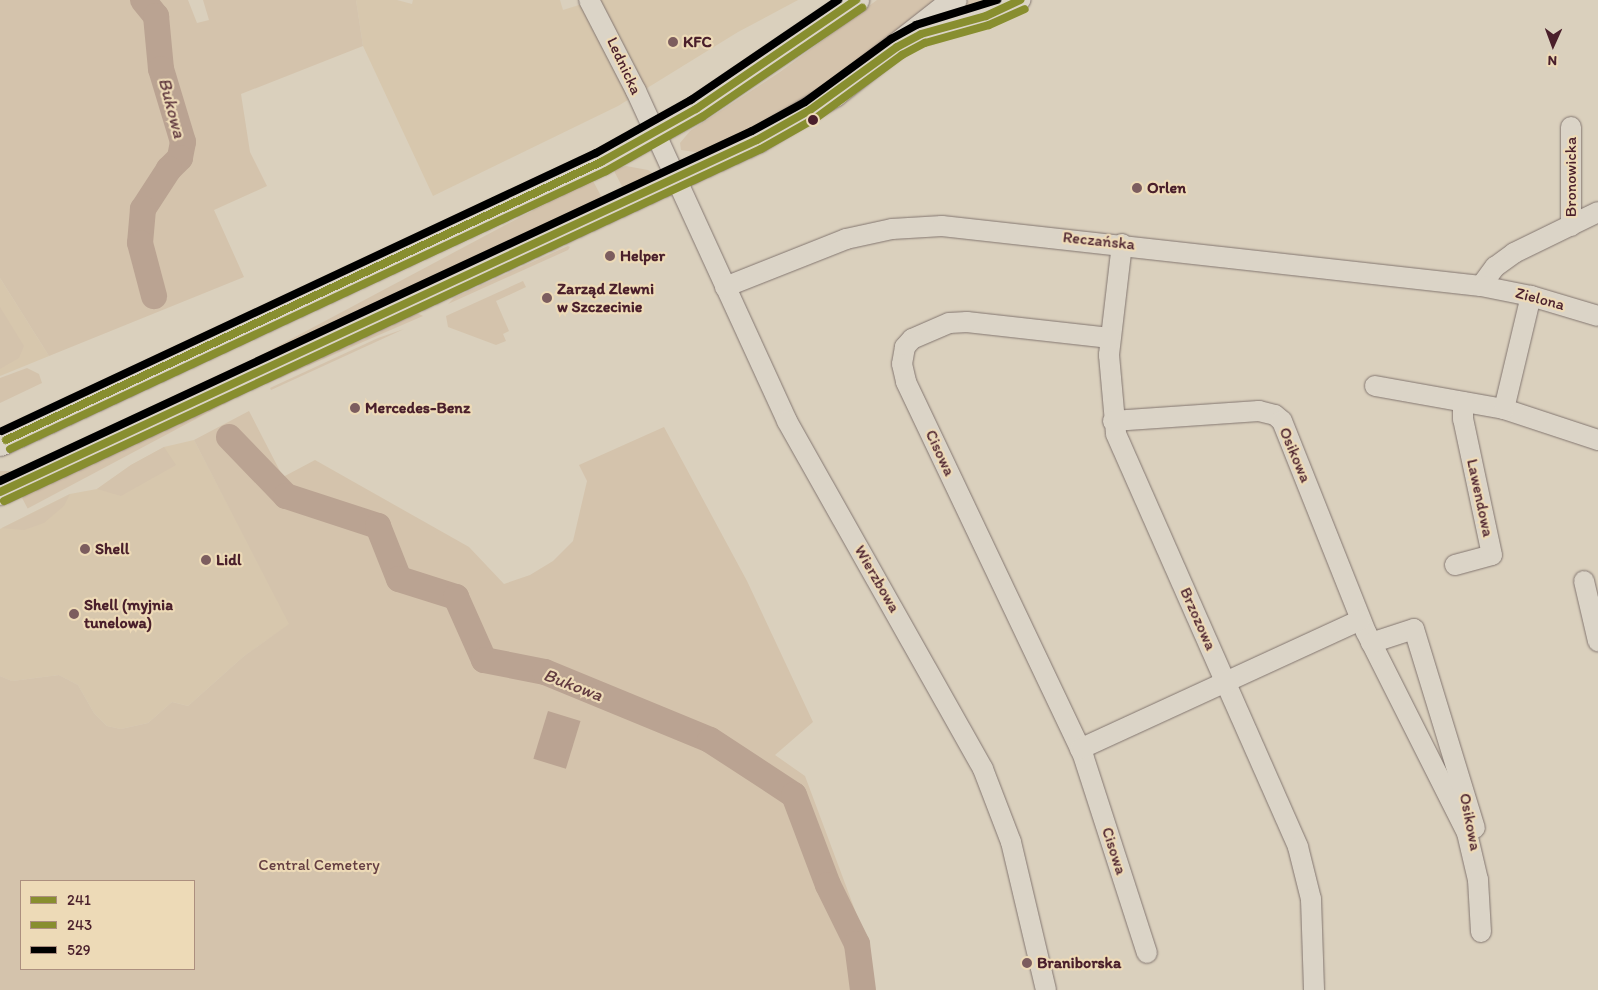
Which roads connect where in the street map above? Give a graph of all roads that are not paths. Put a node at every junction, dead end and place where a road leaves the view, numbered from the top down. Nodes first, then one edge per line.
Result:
1 (589, 0) edge
2 (856, 0) edge
3 (954, 0) edge
4 (1014, 2) edge
5 (880, 59) junction
6 (1571, 127) dead end
7 (655, 134) junction
8 (674, 180) junction
9 (1598, 212) edge
10 (1571, 226) junction
11 (1122, 244) junction
12 (1481, 286) junction
13 (725, 287) junction
14 (1531, 296) junction
15 (1598, 316) edge
16 (1110, 338) junction
17 (1375, 386) dead end
18 (1463, 402) junction
19 (1504, 409) junction
20 (1113, 421) junction
21 (1598, 440) edge
22 (0, 443) edge
23 (0, 492) edge
24 (1455, 565) dead end
25 (1584, 581) dead end
26 (1360, 620) junction
27 (1598, 642) edge
28 (1372, 643) junction
29 (1226, 681) junction
30 (1080, 749) junction
31 (1456, 764) junction
32 (1437, 771) junction
33 (1478, 880) junction
34 (1481, 932) dead end
35 (1148, 953) dead end
36 (1046, 990) edge
37 (1314, 990) edge

1 - 7 street, Lednicka
2 - 7 main road
3 - 5 main road
4 - 5 street
5 - 8 main road
6 - 10 street, Bronowicka
7 - 8 street, Lednicka
7 - 22 main road
8 - 13 street, Wierzbowa
8 - 23 main road
9 - 10 street, Bronowicka
10 - 12 street, Bronowicka
11 - 12 street, Reczańska
11 - 13 street, Reczańska
11 - 16 street, Brzozowa
12 - 14 street, Zielona
13 - 36 street, Wierzbowa
14 - 15 street, Zielona
14 - 19 street
16 - 20 street, Brzozowa
16 - 30 street, Cisowa
17 - 18 street
18 - 19 street
18 - 24 street, Lawendowa
19 - 21 street
20 - 26 street, Osikowa
20 - 29 street, Brzozowa
25 - 27 street
26 - 28 street, Osikowa
26 - 29 street
28 - 31 street, Osikowa
28 - 32 street, Osikowa
29 - 30 street
29 - 37 street, Brzozowa
30 - 35 street, Cisowa
31 - 32 street
31 - 33 street, Osikowa
32 - 33 street, Osikowa
33 - 34 street, Osikowa

